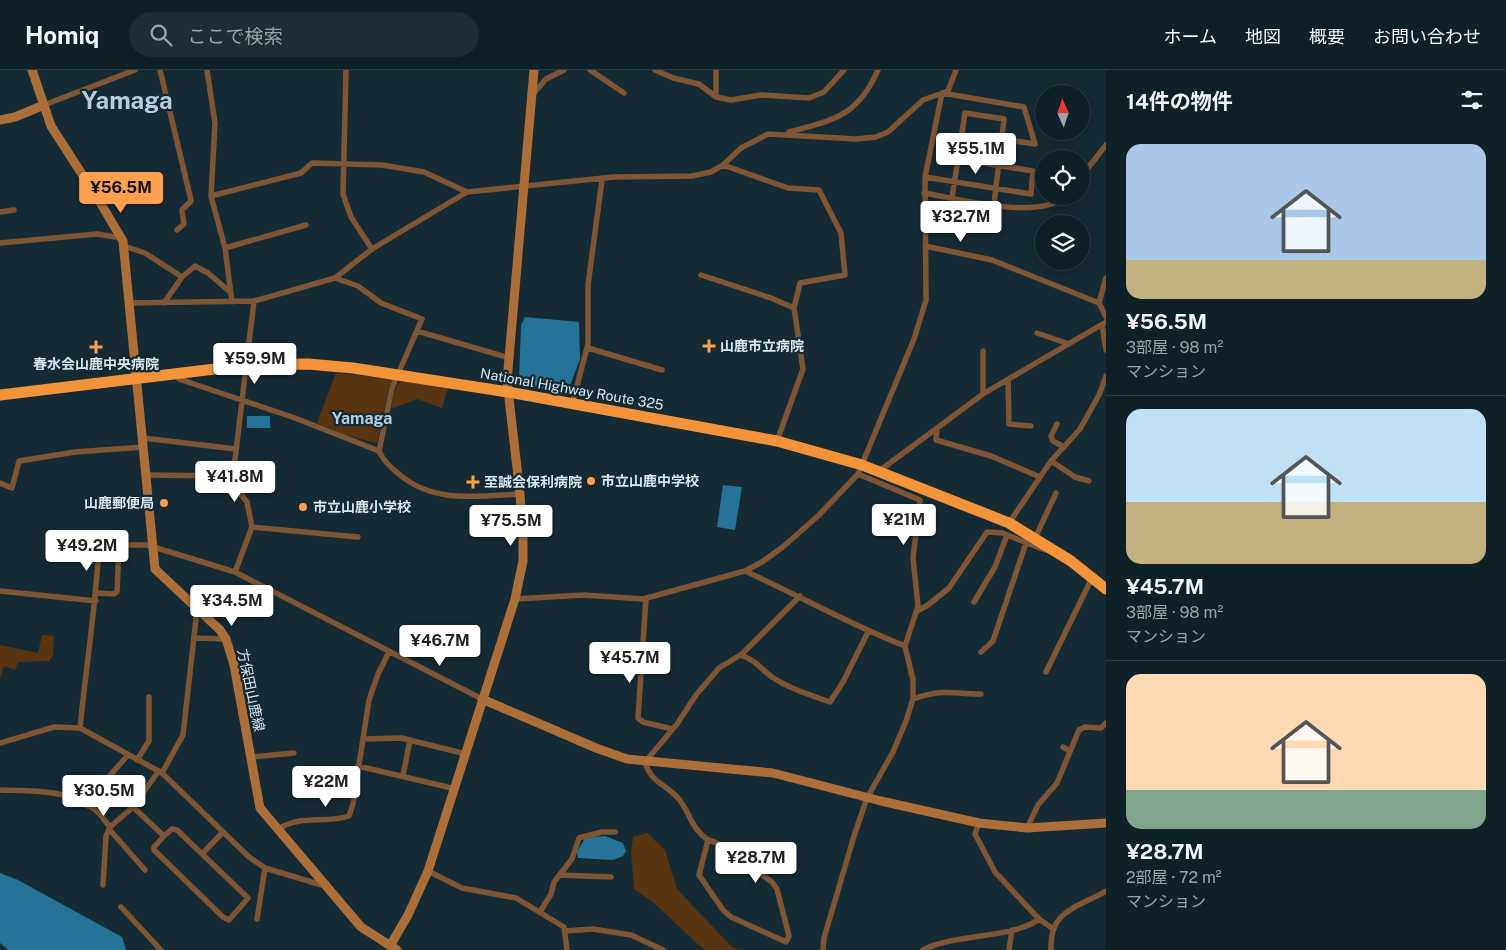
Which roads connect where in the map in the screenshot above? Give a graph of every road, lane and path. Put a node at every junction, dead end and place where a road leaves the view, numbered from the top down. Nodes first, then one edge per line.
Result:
1 (32, 70) edge
2 (135, 70) edge
3 (160, 70) edge
4 (206, 70) edge
5 (346, 70) edge
6 (534, 70) edge
7 (552, 70) edge
8 (564, 70) edge
9 (590, 70) edge
10 (655, 70) edge
11 (716, 70) edge
12 (844, 70) edge
13 (878, 70) edge
14 (956, 70) edge
15 (549, 77) junction
16 (624, 93) dead end
17 (942, 93) junction
18 (533, 94) junction
19 (716, 97) junction
20 (44, 106) junction
21 (0, 120) edge
22 (785, 134) junction
23 (1002, 139) junction
24 (1106, 145) edge
25 (958, 158) junction
26 (342, 164) junction
27 (997, 164) junction
28 (723, 165) junction
29 (1090, 165) edge
30 (925, 177) junction
31 (602, 180) junction
32 (955, 182) junction
33 (526, 187) junction
34 (994, 188) junction
35 (466, 192) junction
36 (924, 193) junction
37 (211, 196) junction
38 (952, 198) junction
39 (994, 204) junction
40 (1053, 205) edge
41 (14, 210) dead end
42 (0, 212) edge
43 (306, 225) dead end
44 (177, 230) dead end
45 (122, 242) junction
46 (0, 243) edge
47 (925, 246) junction
48 (225, 248) junction
49 (372, 249) junction
50 (701, 275) dead end
51 (182, 277) junction
52 (335, 278) junction
53 (1106, 278) edge
54 (229, 291) junction
55 (254, 301) junction
56 (164, 302) junction
57 (232, 302) junction
58 (128, 303) junction
59 (1098, 303) junction
60 (794, 308) junction
61 (1106, 317) edge
62 (1104, 324) edge
63 (417, 331) junction
64 (1037, 333) dead end
65 (1069, 344) junction
66 (588, 348) junction
67 (1106, 350) edge
68 (983, 351) dead end
69 (510, 358) junction
70 (248, 365) junction
71 (662, 370) dead end
72 (178, 374) junction
73 (399, 375) junction
74 (1106, 376) edge
75 (136, 379) junction
76 (1008, 380) junction
77 (508, 392) junction
78 (983, 394) junction
79 (0, 395) edge
80 (241, 401) junction
81 (572, 405) junction
82 (1057, 424) dead end
83 (1031, 426) dead end
84 (937, 428) junction
85 (143, 438) junction
86 (777, 441) junction
87 (1064, 447) junction
88 (144, 448) junction
89 (236, 449) junction
90 (379, 451) junction
91 (1051, 461) junction
92 (860, 469) junction
93 (879, 471) junction
94 (146, 475) junction
95 (233, 476) junction
96 (1040, 477) junction
97 (1089, 481) dead end
98 (0, 483) edge
99 (1056, 493) dead end
100 (520, 494) junction
101 (252, 527) junction
102 (1008, 529) junction
103 (358, 537) dead end
104 (1031, 540) junction
105 (119, 545) junction
106 (152, 546) junction
107 (745, 571) junction
108 (235, 572) junction
109 (1092, 578) junction
110 (1106, 589) edge
111 (0, 591) edge
112 (96, 593) junction
113 (800, 596) junction
114 (646, 598) junction
115 (515, 599) junction
116 (96, 600) junction
117 (974, 602) dead end
118 (197, 610) junction
119 (916, 611) junction
120 (868, 632) junction
121 (194, 638) junction
122 (226, 639) junction
123 (905, 646) junction
124 (389, 652) junction
125 (981, 652) dead end
126 (740, 655) junction
127 (1046, 672) dead end
128 (981, 694) dead end
129 (149, 697) dead end
130 (482, 699) junction
131 (913, 699) junction
132 (1106, 723) edge
133 (80, 728) junction
134 (672, 729) junction
135 (363, 739) junction
136 (410, 740) junction
137 (0, 743) edge
138 (1064, 747) dead end
139 (1070, 751) junction
140 (294, 753) dead end
141 (466, 754) junction
142 (128, 755) junction
143 (251, 757) junction
144 (137, 760) junction
145 (645, 762) junction
146 (358, 766) junction
147 (160, 772) junction
148 (403, 776) junction
149 (456, 789) junction
150 (0, 790) edge
151 (868, 798) junction
152 (88, 806) junction
153 (133, 807) junction
154 (1106, 822) edge
155 (979, 823) junction
156 (109, 828) junction
157 (1027, 828) junction
158 (277, 830) junction
159 (223, 832) junction
160 (615, 832) dead end
161 (164, 836) junction
162 (708, 840) junction
163 (202, 854) junction
164 (265, 868) junction
165 (145, 870) dead end
166 (428, 871) junction
167 (560, 874) junction
168 (611, 877) dead end
169 (103, 885) dead end
170 (324, 886) junction
171 (1106, 891) edge
172 (121, 907) dead end
173 (540, 912) junction
174 (257, 919) dead end
175 (1039, 919) junction
176 (1052, 928) junction
177 (1012, 930) junction
178 (565, 931) junction
179 (393, 948) edge
180 (161, 950) edge
181 (567, 950) edge
182 (663, 950) edge
183 (823, 950) edge
184 (923, 950) edge
185 (1009, 950) edge
186 (1051, 950) edge

1 - 20 street
2 - 20 street
3 - 44 street
4 - 37 street
5 - 26 street
6 - 18 street
7 - 15 street
8 - 15 street
9 - 16 street
10 - 19 street
11 - 19 street
12 - 19 street
13 - 22 street
14 - 17 street
15 - 18 street
17 - 22 street
17 - 23 street
17 - 30 street
18 - 33 street
20 - 21 street
20 - 45 street
22 - 28 street
23 - 25 street
23 - 27 street
24 - 29 street
25 - 27 street
25 - 32 street
26 - 35 street
26 - 37 street
26 - 49 street
27 - 34 street
27 - 34 street
28 - 31 street
28 - 60 street
30 - 32 street
30 - 36 street
31 - 33 street
31 - 66 street
32 - 34 street
32 - 38 street
33 - 35 street
33 - 69 street
34 - 39 street
35 - 49 street
36 - 38 street
36 - 47 street
37 - 48 street
38 - 39 street
39 - 40 street
41 - 42 street
43 - 48 street
45 - 46 street
45 - 51 street
45 - 58 street, 方保田山鹿線
47 - 59 street
47 - 92 street
48 - 54 street
49 - 52 street
50 - 60 street
51 - 54 street
51 - 56 street
52 - 55 street
52 - 63 street
53 - 59 street
54 - 57 street
55 - 57 street
55 - 70 street
56 - 57 street
56 - 58 street
58 - 75 street, 方保田山鹿線
59 - 61 street
60 - 86 street
62 - 65 street
62 - 67 street
63 - 69 street
63 - 73 street
64 - 65 street
65 - 76 street
66 - 71 street
66 - 81 street
68 - 78 street
69 - 77 street
70 - 72 highway, National Highway Route 325
70 - 73 highway, National Highway Route 325
70 - 80 street
72 - 75 highway, National Highway Route 325
72 - 80 street
73 - 77 highway, National Highway Route 325
73 - 90 street
74 - 87 street
75 - 79 highway, National Highway Route 325
75 - 85 street, 方保田山鹿線
76 - 78 street
76 - 83 street
77 - 81 highway, National Highway Route 325
77 - 100 street
78 - 84 street
80 - 89 street
80 - 90 street
81 - 86 highway, National Highway Route 325
82 - 87 street
84 - 93 street
84 - 96 street
85 - 88 street, 方保田山鹿線
85 - 89 street
86 - 92 highway, National Highway Route 325
87 - 91 street
88 - 94 street, 方保田山鹿線
88 - 98 street
89 - 95 street
90 - 100 street
91 - 96 street
91 - 97 street
92 - 93 highway, National Highway Route 325
92 - 107 street
92 - 119 street
93 - 102 highway, National Highway Route 325
94 - 95 street
94 - 106 street, 方保田山鹿線
95 - 101 street
96 - 102 street
99 - 104 street
100 - 115 street
101 - 103 street
101 - 108 street
102 - 104 highway, National Highway Route 325
102 - 117 street
102 - 119 street
104 - 109 highway, National Highway Route 325
104 - 125 street
105 - 106 street
105 - 112 street
105 - 112 street
106 - 108 street
106 - 118 street, 方保田山鹿線
107 - 113 street
107 - 114 street
108 - 124 street
109 - 110 highway, National Highway Route 325
109 - 127 street
111 - 116 street
112 - 116 street
113 - 120 street
113 - 126 street
114 - 115 street
114 - 134 street
115 - 130 street
116 - 133 street
118 - 121 street
118 - 122 street, 方保田山鹿線
119 - 123 street
120 - 123 street
120 - 126 street
121 - 122 street
121 - 147 street
122 - 143 street, 方保田山鹿線
123 - 131 street
124 - 130 street
124 - 135 street
126 - 134 street
128 - 131 street
129 - 144 street
130 - 141 street
130 - 145 street
131 - 151 street
132 - 139 street
133 - 137 street
133 - 142 street
134 - 145 street
135 - 136 street
135 - 146 street
136 - 141 street
136 - 148 street
138 - 139 street
139 - 157 street
140 - 143 street
141 - 149 street
142 - 144 street
142 - 152 street
143 - 158 street, 方保田山鹿線
144 - 147 street
145 - 151 street
145 - 162 street
146 - 148 street
146 - 158 street
147 - 153 street
147 - 159 street
148 - 149 street
149 - 166 street
150 - 152 street
151 - 155 street
151 - 183 street
152 - 156 street
153 - 156 street
153 - 161 street
154 - 157 street
155 - 157 street
155 - 175 street
156 - 165 street
156 - 169 street
158 - 170 street, 方保田山鹿線
159 - 163 street
159 - 164 street
160 - 167 street
161 - 163 street
161 - 163 street
162 - 162 street
164 - 170 street
164 - 174 street
166 - 173 street
166 - 179 street
167 - 168 street
167 - 173 street
170 - 179 street, 方保田山鹿線
171 - 176 street
172 - 180 street
173 - 178 street
175 - 176 street
175 - 177 street
176 - 186 street
177 - 184 street
177 - 185 street
178 - 181 street
178 - 182 street

